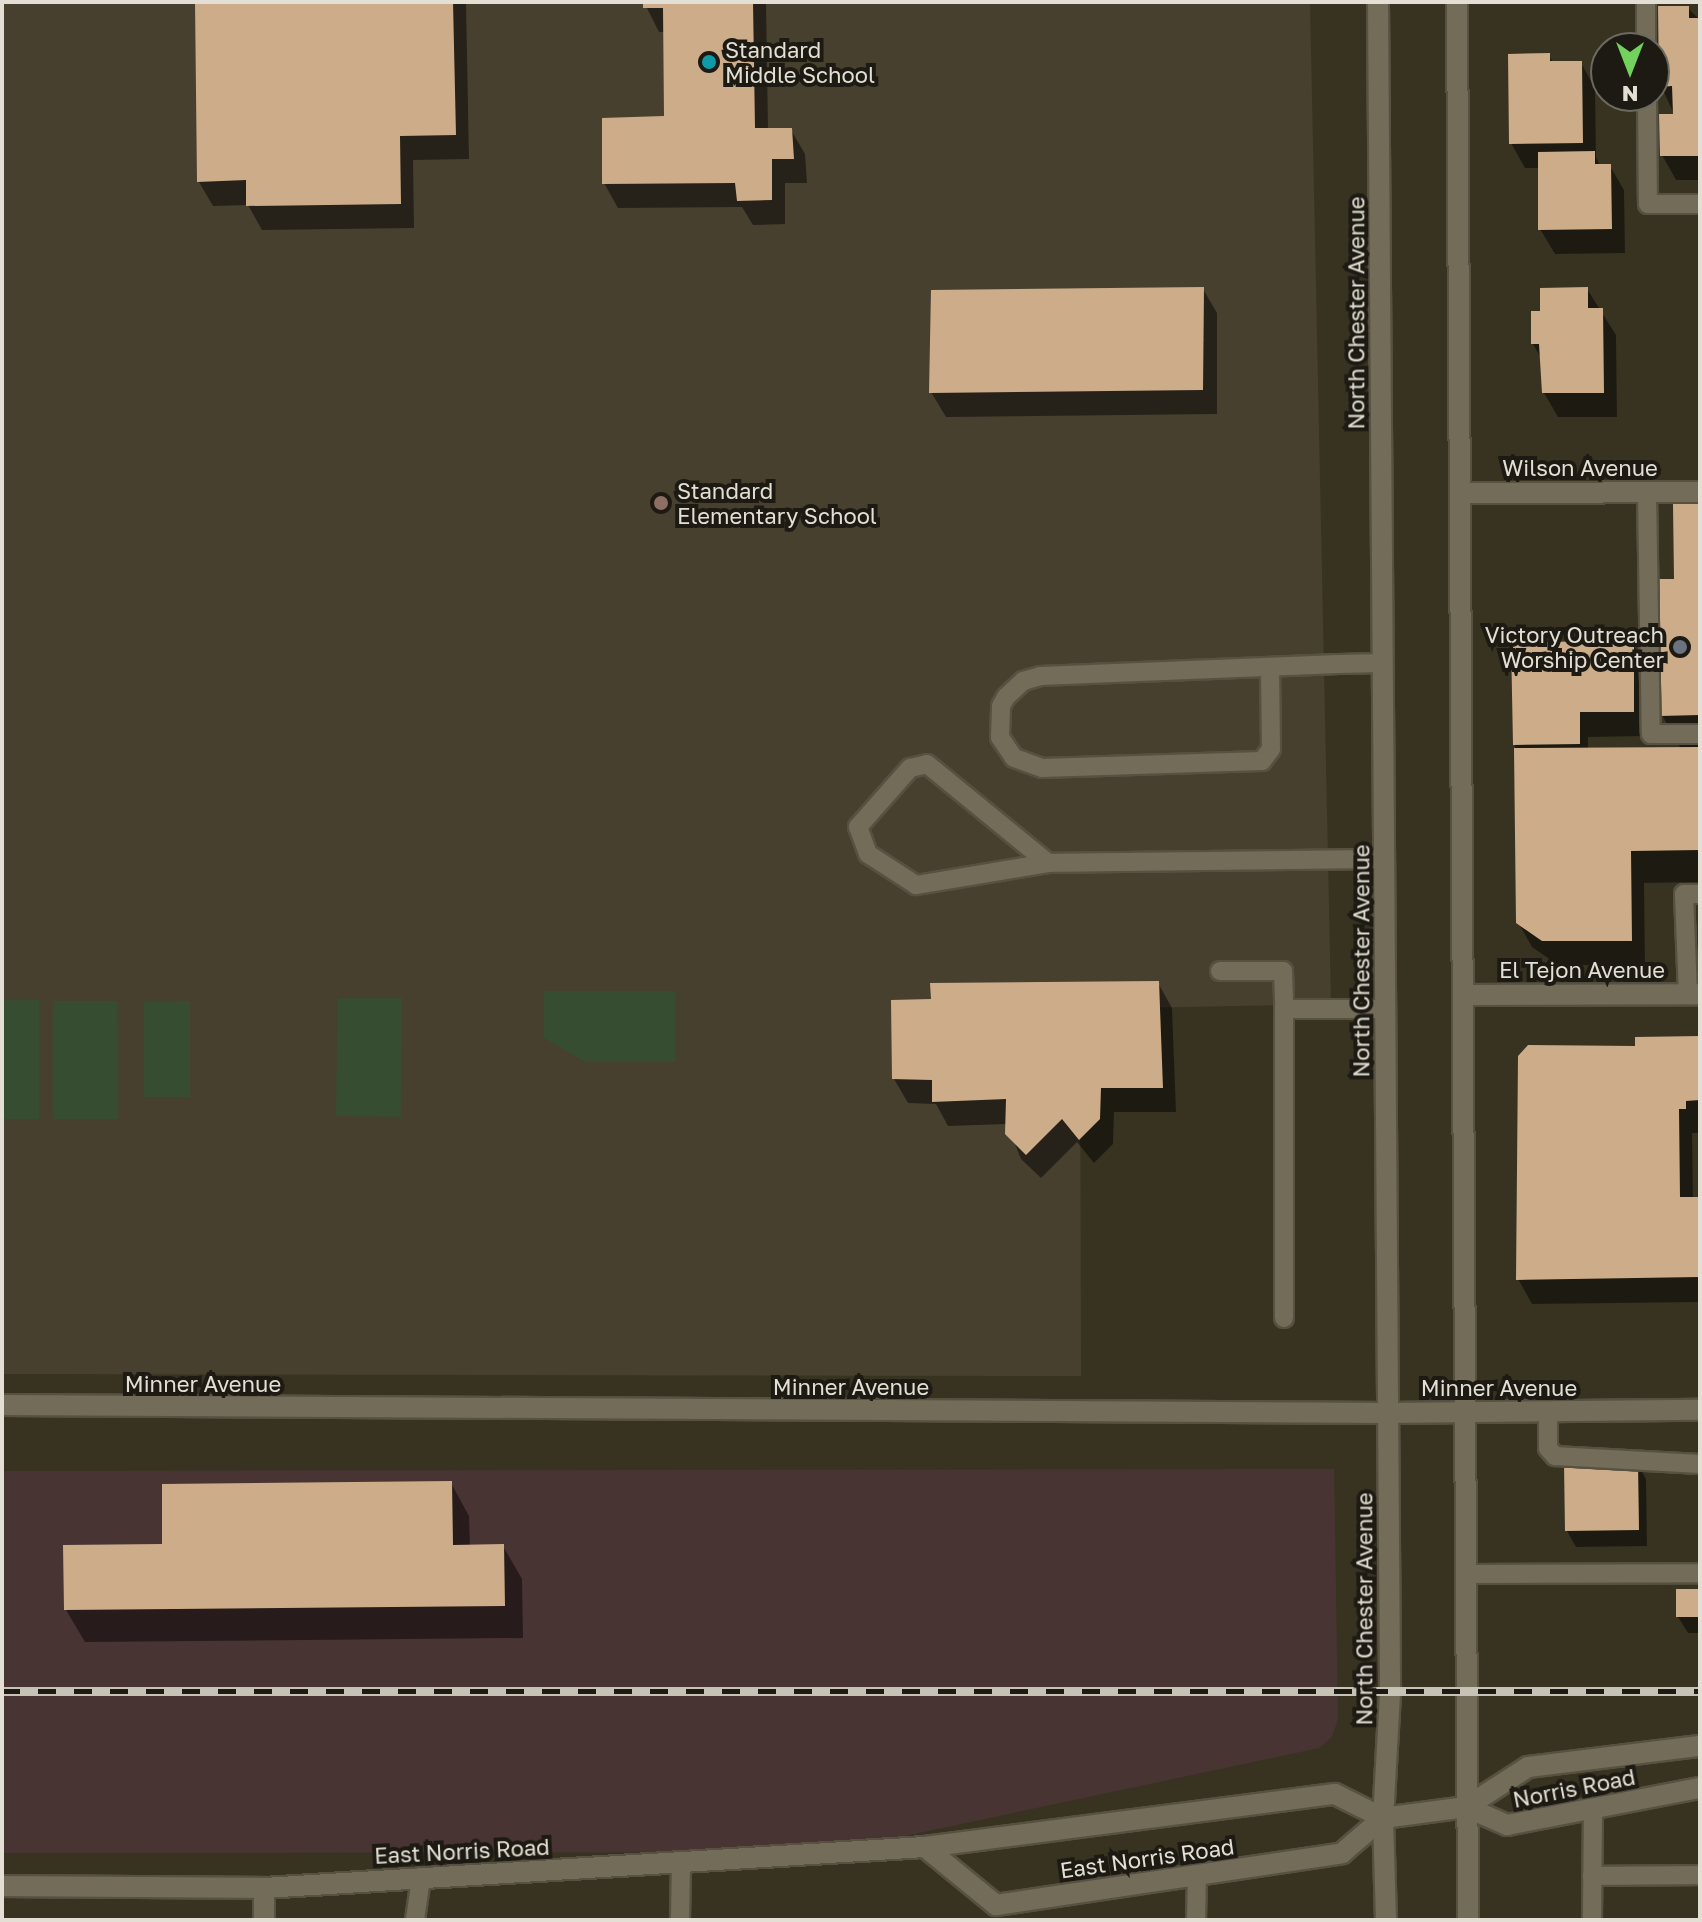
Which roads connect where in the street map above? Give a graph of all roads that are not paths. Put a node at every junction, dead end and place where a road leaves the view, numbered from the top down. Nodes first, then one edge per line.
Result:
1 (1378, 2) edge
2 (1457, 2) edge
3 (1646, 2) edge
4 (1646, 32) edge
5 (1647, 112) edge
6 (1700, 204) edge
7 (1647, 492) junction
8 (1700, 492) edge
9 (1460, 493) junction
10 (1383, 663) junction
11 (1270, 667) junction
12 (1700, 734) edge
13 (1384, 859) junction
14 (1048, 863) junction
15 (1700, 894) edge
16 (1220, 971) dead end
17 (1694, 994) edge
18 (1464, 995) junction
19 (1284, 1009) junction
20 (1386, 1009) junction
21 (1284, 1318) dead end
22 (2, 1405) edge
23 (1700, 1410) edge
24 (1548, 1412) junction
25 (1388, 1413) junction
26 (1467, 1413) junction
27 (1700, 1464) edge
28 (1700, 1573) edge
29 (1469, 1574) junction
30 (1700, 1746) edge
31 (1700, 1788) edge
32 (1466, 1807) junction
33 (1593, 1809) junction
34 (1383, 1818) junction
35 (925, 1847) junction
36 (681, 1862) junction
37 (1197, 1875) junction
38 (1700, 1875) edge
39 (1592, 1876) junction
40 (421, 1878) junction
41 (2, 1886) edge
42 (264, 1888) junction
43 (264, 1920) edge
44 (415, 1920) edge
45 (680, 1920) edge
46 (1196, 1920) edge
47 (1386, 1920) edge
48 (1468, 1920) edge
49 (1592, 1920) edge

1 - 10 street, North Chester Avenue
2 - 9 street
3 - 4 lane
5 - 6 lane
7 - 8 street, Wilson Avenue
7 - 9 street, Wilson Avenue
7 - 12 lane
9 - 18 street
10 - 11 lane
10 - 13 street, North Chester Avenue
11 - 11 lane
13 - 14 lane
13 - 20 street, North Chester Avenue
14 - 14 lane
15 - 17 lane
16 - 19 lane
17 - 18 street, El Tejon Avenue
18 - 26 street
19 - 20 lane
19 - 21 lane
20 - 25 street, North Chester Avenue
22 - 25 street, Minner Avenue
23 - 24 street, Minner Avenue
24 - 26 street, Minner Avenue
24 - 27 lane
25 - 26 street, Minner Avenue
25 - 34 street, North Chester Avenue
26 - 29 street
28 - 29 lane
29 - 32 street
30 - 32 street, Norris Road
31 - 33 street, Norris Road
32 - 33 street, Norris Road
32 - 34 street
32 - 48 street
33 - 39 lane
34 - 35 street, East Norris Road
34 - 37 street, East Norris Road
34 - 47 street, North Chester Avenue
35 - 36 street, East Norris Road
35 - 37 street, East Norris Road
36 - 40 street, East Norris Road
36 - 45 lane
37 - 46 lane
38 - 39 lane
39 - 49 lane
40 - 42 street, East Norris Road
40 - 44 lane
41 - 42 street, East Norris Road
42 - 43 street

